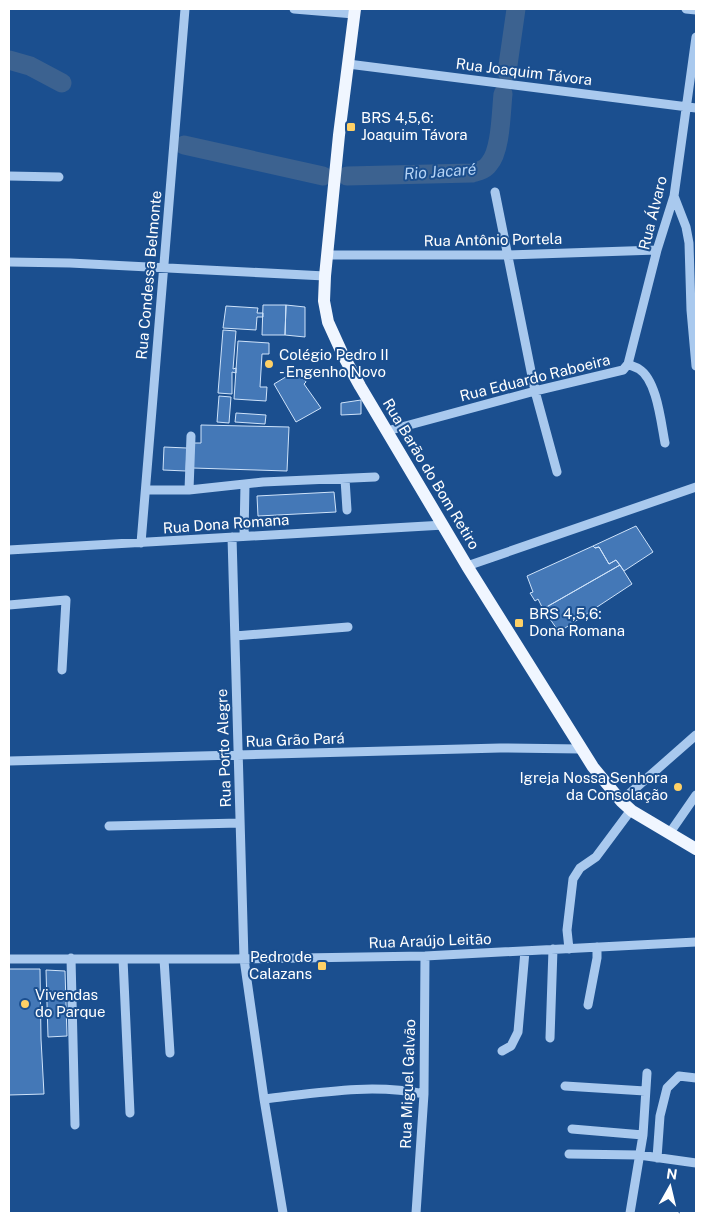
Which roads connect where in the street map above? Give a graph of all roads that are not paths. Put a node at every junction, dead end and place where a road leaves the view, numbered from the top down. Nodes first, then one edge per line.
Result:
1 (186, 9) edge
2 (294, 9) edge
3 (686, 9) edge
4 (696, 10) edge
5 (354, 11) edge
6 (696, 37) edge
7 (348, 64) junction
8 (686, 106) junction
9 (696, 108) edge
10 (9, 176) edge
11 (59, 178) dead end
12 (495, 192) dead end
13 (674, 196) junction
14 (657, 250) junction
15 (328, 255) junction
16 (507, 255) junction
17 (9, 262) edge
18 (164, 268) junction
19 (325, 276) junction
20 (628, 364) junction
21 (696, 366) edge
22 (535, 391) junction
23 (387, 431) junction
24 (191, 436) dead end
25 (665, 443) dead end
26 (557, 472) dead end
27 (376, 477) dead end
28 (345, 479) junction
29 (245, 484) junction
30 (696, 487) edge
31 (146, 490) junction
32 (189, 490) junction
33 (348, 510) dead end
34 (444, 525) junction
35 (232, 536) junction
36 (244, 536) junction
37 (141, 543) junction
38 (9, 550) edge
39 (468, 566) junction
40 (9, 605) edge
41 (348, 627) dead end
42 (235, 636) junction
43 (62, 670) dead end
44 (696, 734) edge
45 (581, 749) junction
46 (238, 756) junction
47 (9, 761) edge
48 (696, 795) edge
49 (626, 805) junction
50 (240, 823) junction
51 (110, 826) dead end
52 (670, 834) junction
53 (696, 849) edge
54 (696, 942) edge
55 (597, 947) junction
56 (569, 948) junction
57 (553, 949) junction
58 (525, 951) junction
59 (425, 956) junction
60 (72, 958) junction
61 (9, 959) edge
62 (123, 959) junction
63 (164, 959) junction
64 (244, 959) junction
65 (588, 1005) dead end
66 (550, 1038) dead end
67 (502, 1051) dead end
68 (170, 1054) dead end
69 (647, 1073) dead end
70 (696, 1078) edge
71 (565, 1086) dead end
72 (645, 1091) junction
73 (424, 1094) junction
74 (264, 1099) junction
75 (130, 1113) dead end
76 (75, 1125) dead end
77 (572, 1129) dead end
78 (642, 1135) junction
79 (569, 1154) dead end
80 (639, 1155) junction
81 (657, 1158) junction
82 (696, 1163) edge
83 (283, 1213) edge
84 (416, 1213) edge
85 (630, 1213) edge

1 - 18 street, Rua Condessa Belmonte
2 - 5 street
3 - 4 street
5 - 7 main road, Rua Barão do Bom Retiro
6 - 8 street, Rua Álvaro
7 - 8 street, Rua Joaquim Távora
7 - 15 main road, Rua Barão do Bom Retiro
8 - 9 street, Rua Joaquim Távora
8 - 13 street, Rua Álvaro
10 - 11 street
12 - 16 street
13 - 14 street, Rua Álvaro
13 - 21 street
14 - 16 street, Rua Antônio Portela
14 - 20 street, Rua Álvaro
15 - 16 street, Rua Antônio Portela
15 - 19 main road, Rua Barão do Bom Retiro
16 - 22 street
17 - 18 street
18 - 19 street
18 - 31 street, Rua Condessa Belmonte
19 - 23 main road, Rua Barão do Bom Retiro
20 - 22 street, Rua Eduardo Raboeira
20 - 25 street, Rua Eduardo Raboeira
22 - 23 street, Rua Eduardo Raboeira
22 - 26 street
23 - 34 main road, Rua Barão do Bom Retiro
24 - 32 street
27 - 28 street
28 - 29 street
28 - 33 street
29 - 32 street
29 - 36 street
30 - 39 street
31 - 32 street
31 - 37 street, Rua Condessa Belmonte
34 - 36 street, Rua Dona Romana
34 - 39 main road, Rua Barão do Bom Retiro
35 - 36 street, Rua Dona Romana
35 - 37 street, Rua Dona Romana
35 - 42 street, Rua Porto Alegre
37 - 38 street, Rua Dona Romana
39 - 45 main road, Rua Barão do Bom Retiro
40 - 43 street
41 - 42 street
42 - 46 street, Rua Porto Alegre
44 - 49 street
45 - 46 street, Rua Grão Pará
45 - 49 main road, Rua Barão do Bom Retiro
46 - 47 street, Rua Grão Pará
46 - 50 street, Rua Porto Alegre
48 - 52 street
49 - 52 main road, Rua Barão do Bom Retiro
49 - 56 street
50 - 51 street
50 - 64 street, Rua Porto Alegre
52 - 53 main road, Rua Barão do Bom Retiro
54 - 55 street, Rua Araújo Leitão
55 - 56 street, Rua Araújo Leitão
55 - 65 street
56 - 57 street, Rua Araújo Leitão
57 - 58 street, Rua Araújo Leitão
57 - 66 street
58 - 59 street, Rua Araújo Leitão
58 - 67 street
59 - 64 street, Rua Araújo Leitão
59 - 73 street, Rua Miguel Galvão
60 - 61 street, Rua Araújo Leitão
60 - 62 street, Rua Araújo Leitão
60 - 76 street
62 - 63 street, Rua Araújo Leitão
62 - 75 street
63 - 64 street, Rua Araújo Leitão
63 - 68 street
64 - 74 street, Rua Porto Alegre
69 - 72 street
70 - 81 street
71 - 72 street
72 - 78 street
73 - 74 street
73 - 84 street, Rua Miguel Galvão
74 - 83 street, Rua Porto Alegre
77 - 78 street
78 - 80 street
79 - 80 street
80 - 81 street
80 - 85 street
81 - 82 street

